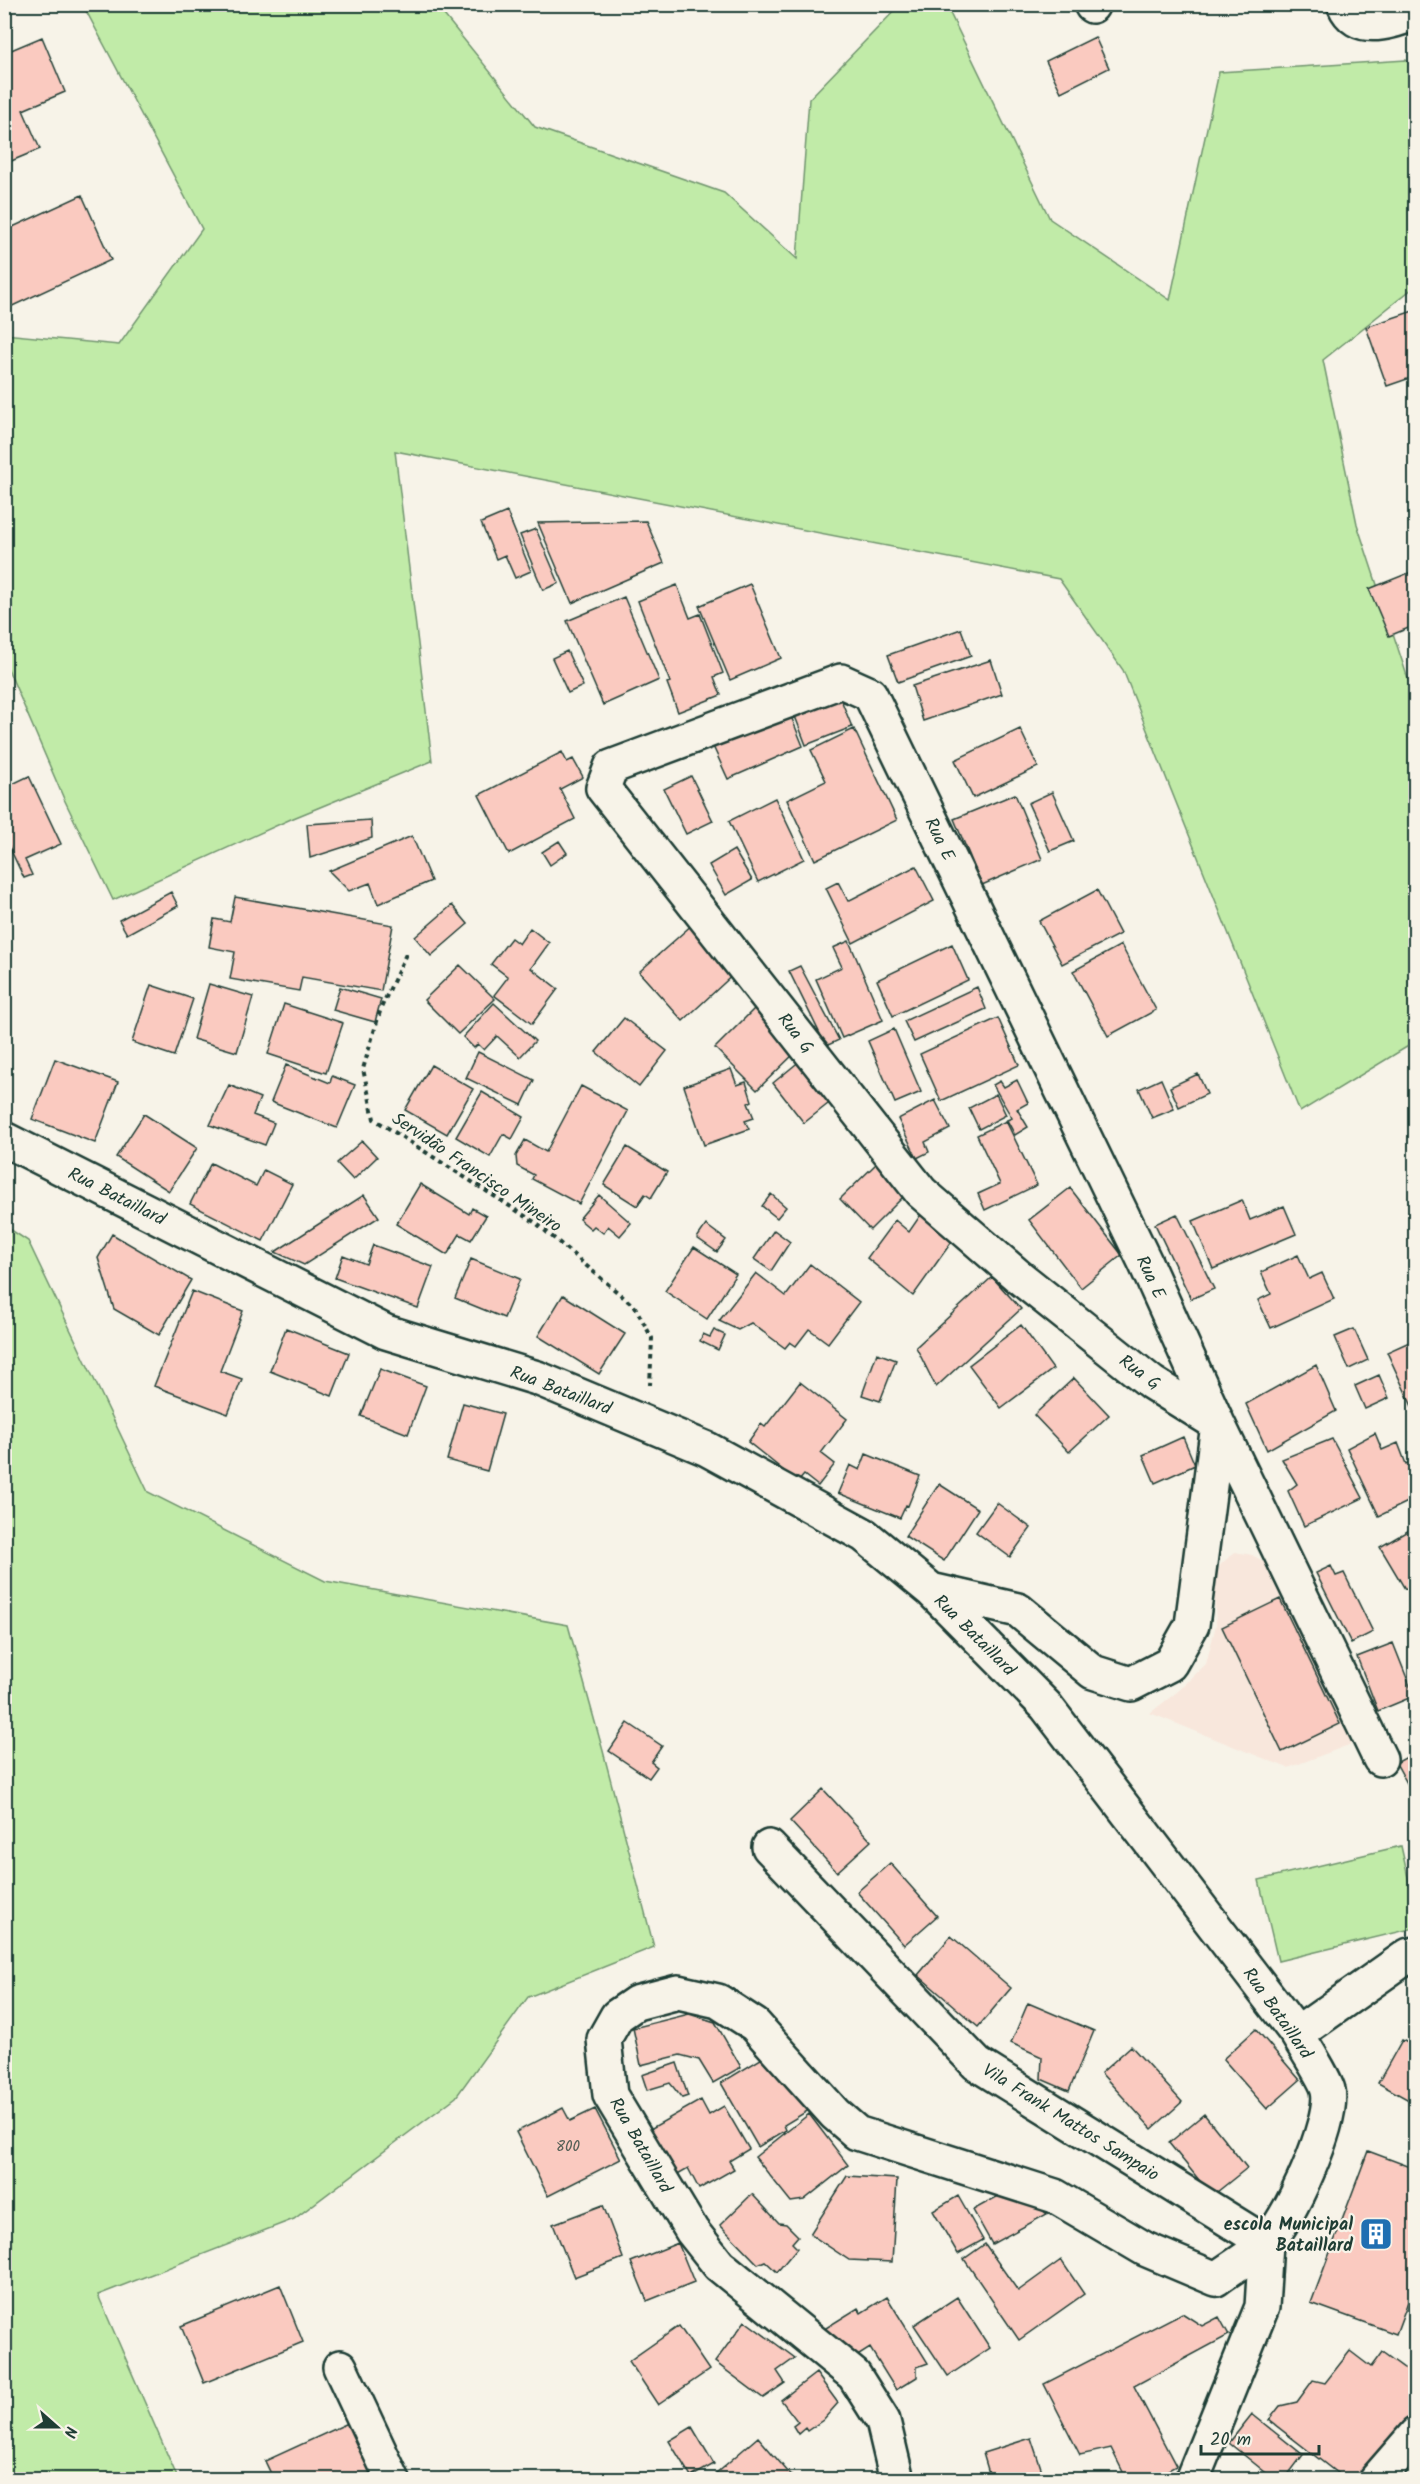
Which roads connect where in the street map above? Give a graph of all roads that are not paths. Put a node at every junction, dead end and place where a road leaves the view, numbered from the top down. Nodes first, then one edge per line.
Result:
1 (1416, 13) edge
2 (1354, 14) edge
3 (841, 681) joint
4 (4, 1138) edge
5 (1218, 1424) junction
6 (931, 1590) junction
7 (1380, 1759) dead end
8 (770, 1847) dead end
9 (1416, 1954) edge
10 (1297, 2034) junction
11 (1266, 2243) junction
12 (340, 2367) dead end
13 (1416, 2434) edge
14 (393, 2480) edge
15 (897, 2480) edge
16 (1192, 2480) edge
17 (1376, 2480) edge

1 - 2 street
3 - 5 street, Rua E
3 - 5 street, Rua G
4 - 6 street, Rua Bataillard
5 - 6 street
5 - 7 street, Rua E
6 - 10 street, Rua Bataillard
8 - 11 street, Vila Frank Mattos Sampaio
9 - 10 street
10 - 11 street, Rua Bataillard
11 - 15 street, Rua Bataillard
11 - 16 street
12 - 14 street
13 - 17 street

